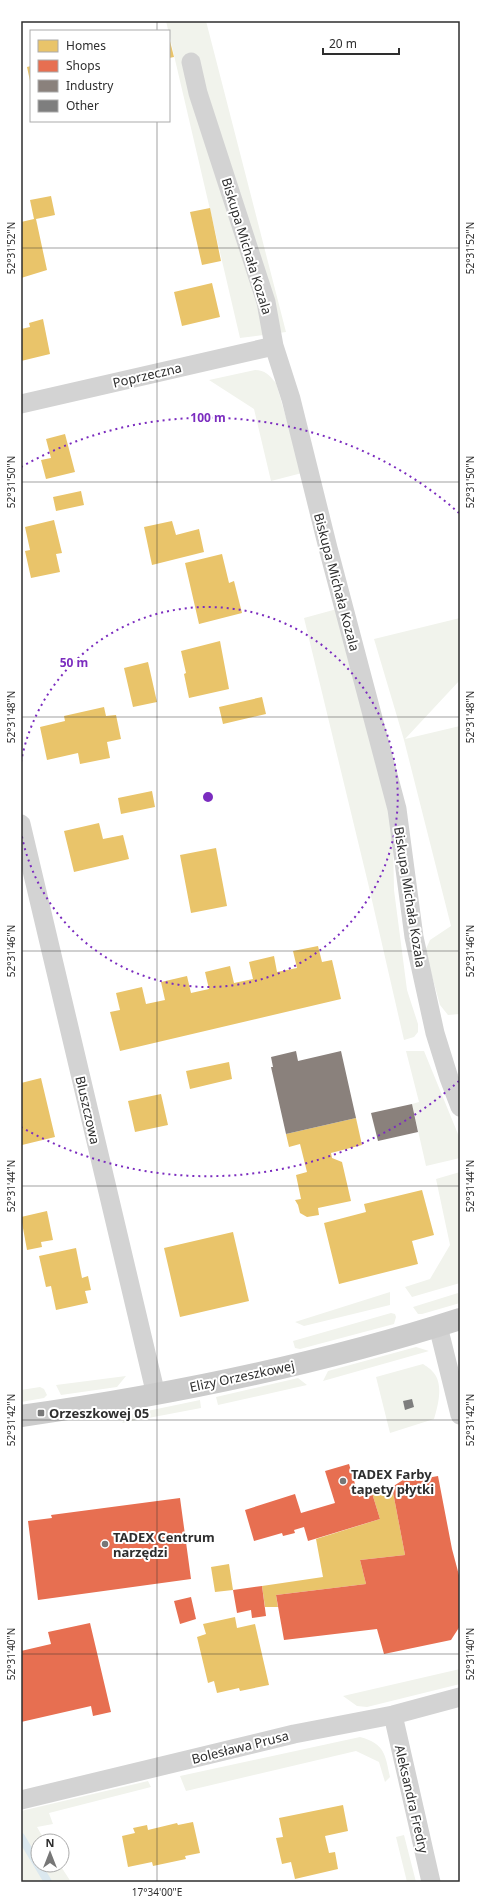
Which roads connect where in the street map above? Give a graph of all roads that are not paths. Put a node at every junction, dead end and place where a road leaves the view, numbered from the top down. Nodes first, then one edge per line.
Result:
1 (191, 62) dead end
2 (274, 346) junction
3 (21, 404) edge
4 (21, 824) edge
5 (460, 1107) edge
6 (460, 1319) edge
7 (438, 1326) junction
8 (156, 1395) junction
9 (460, 1415) edge
10 (21, 1416) edge
11 (460, 1697) edge
12 (393, 1716) junction
13 (21, 1800) edge
14 (431, 1882) edge

1 - 2 street, Biskupa Michała Kozala
2 - 3 street, Poprzeczna
2 - 5 street, Biskupa Michała Kozala
4 - 8 street, Bluszczowa
6 - 7 street, Elizy Orzeszkowej
7 - 8 street, Elizy Orzeszkowej
7 - 9 street
8 - 10 street, Elizy Orzeszkowej
11 - 12 street, Bolesława Prusa
12 - 13 street, Bolesława Prusa
12 - 14 street, Aleksandra Fredry

